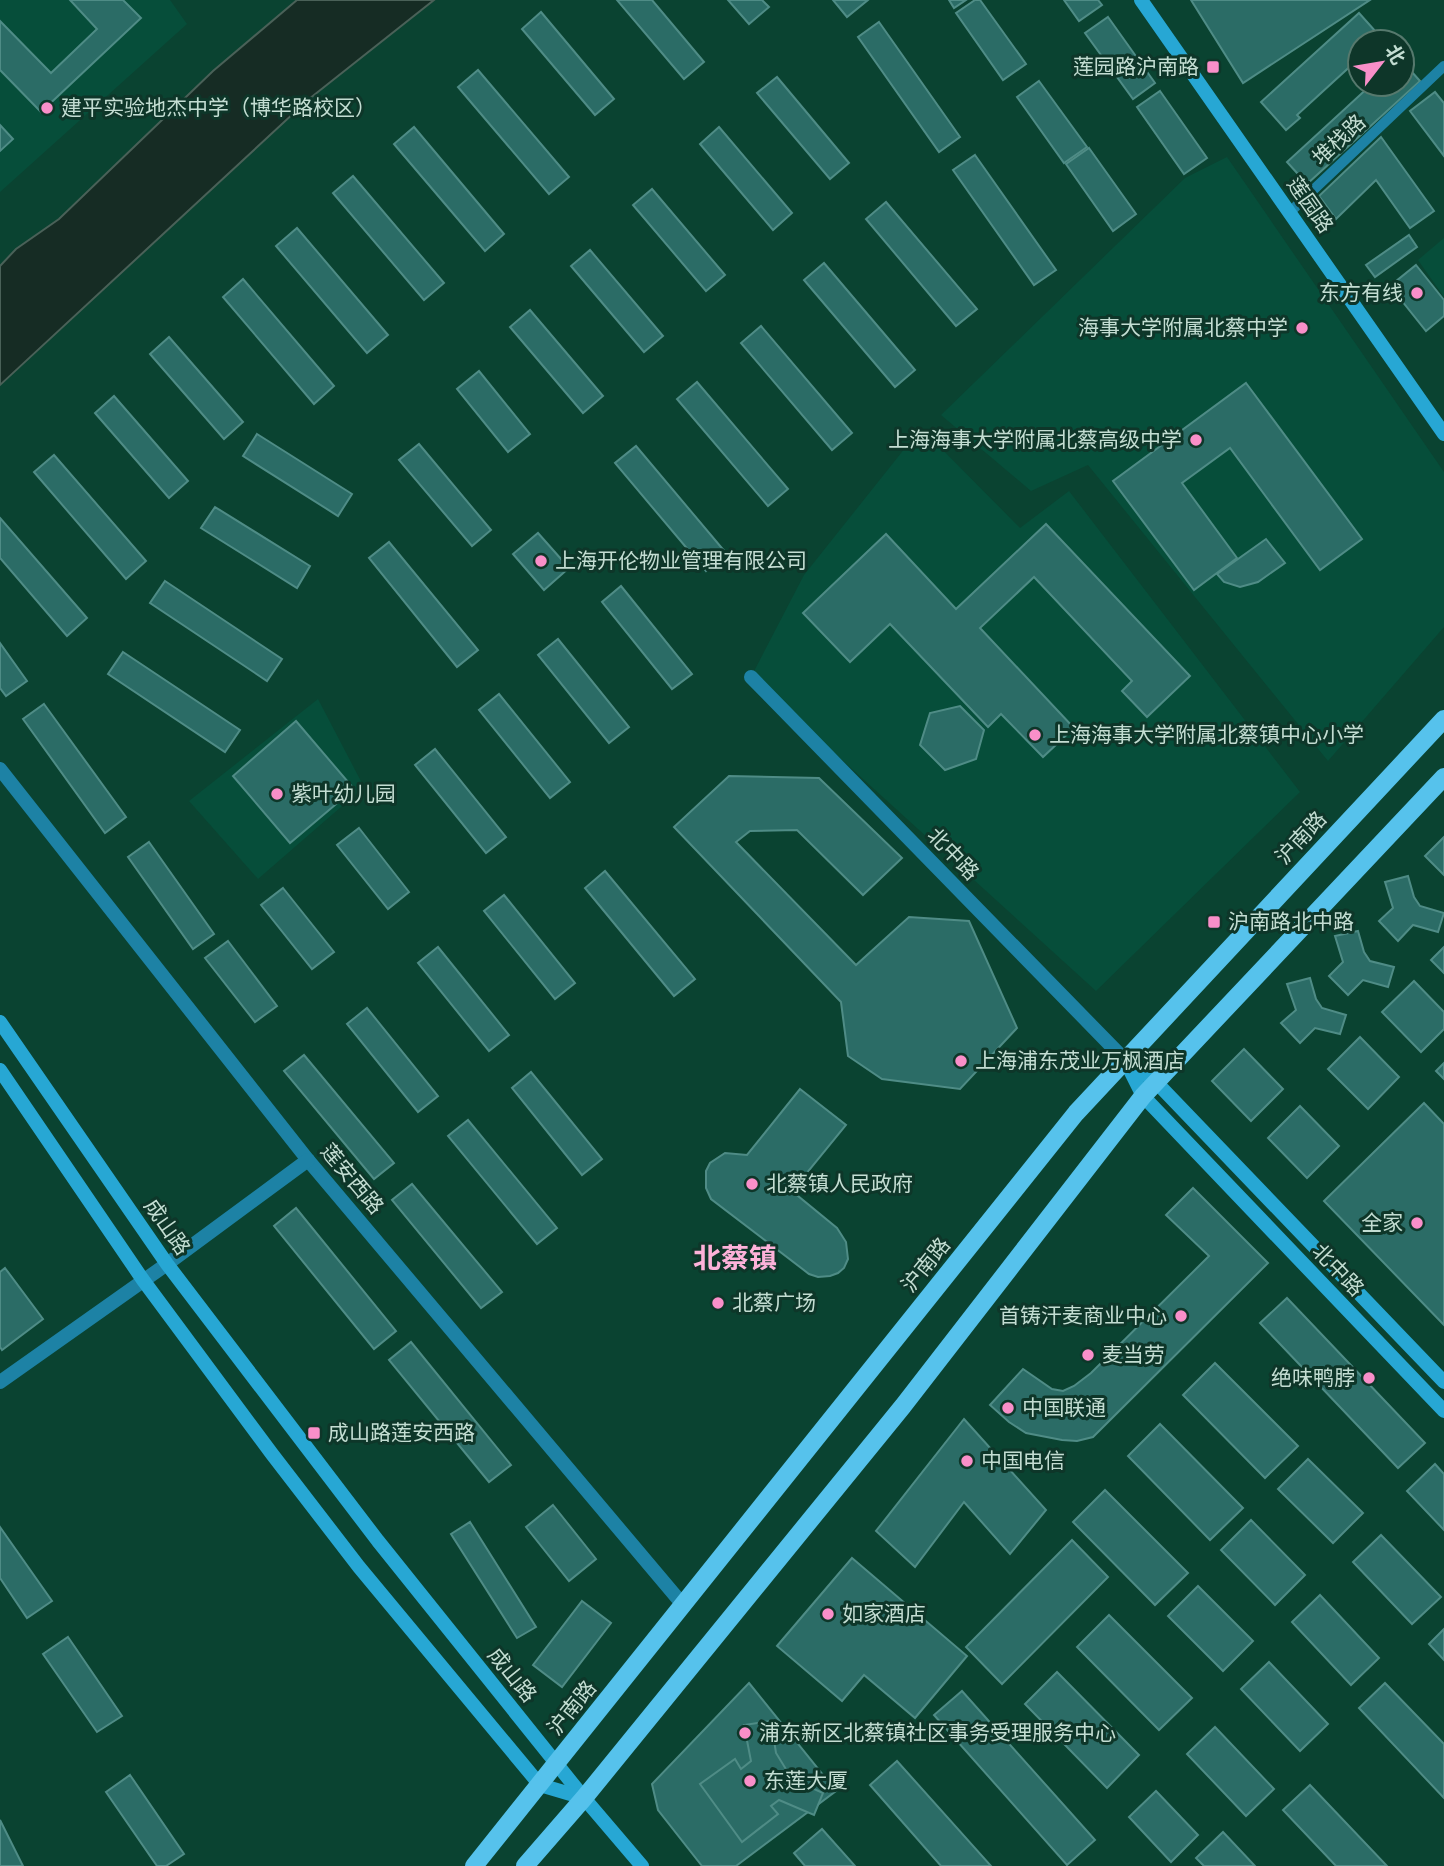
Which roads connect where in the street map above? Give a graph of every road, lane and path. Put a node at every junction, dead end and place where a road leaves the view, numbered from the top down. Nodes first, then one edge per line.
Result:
1 (1141, 0) edge
2 (1444, 66) edge
3 (1290, 212) junction
4 (1444, 434) edge
5 (751, 677) dead end
6 (1444, 719) edge
7 (0, 769) edge
8 (1444, 777) edge
9 (0, 1023) edge
10 (1125, 1060) junction
11 (0, 1070) edge
12 (1156, 1082) junction
13 (1143, 1096) junction
14 (308, 1160) junction
15 (167, 1264) junction
16 (143, 1280) junction
17 (0, 1382) edge
18 (1444, 1382) edge
19 (1444, 1411) edge
20 (684, 1606) junction
21 (557, 1764) junction
22 (540, 1785) junction
23 (584, 1798) junction
24 (474, 1866) edge
25 (525, 1866) edge
26 (642, 1866) edge

1 - 3 main road, 莲园路
2 - 3 lane, 堆栈路
3 - 4 main road, 莲园路
5 - 10 street, 北中路
6 - 10 main road, 沪南路
7 - 14 street, 莲安西路
8 - 12 main road
9 - 15 main road, 成山路
10 - 12 main road, 北中路
10 - 13 main road, 北中路
10 - 20 main road, 沪南路
11 - 16 main road
12 - 13 main road
12 - 18 main road, 北中路
13 - 19 main road, 北中路
13 - 23 main road
14 - 15 street
14 - 20 street, 莲安西路
15 - 16 street
15 - 21 main road, 成山路
16 - 17 street
16 - 22 main road
20 - 21 main road, 沪南路
21 - 22 main road, 沪南路
21 - 23 main road, 成山路
22 - 23 main road
22 - 24 main road, 沪南路
23 - 25 main road
23 - 26 main road, 成山路

